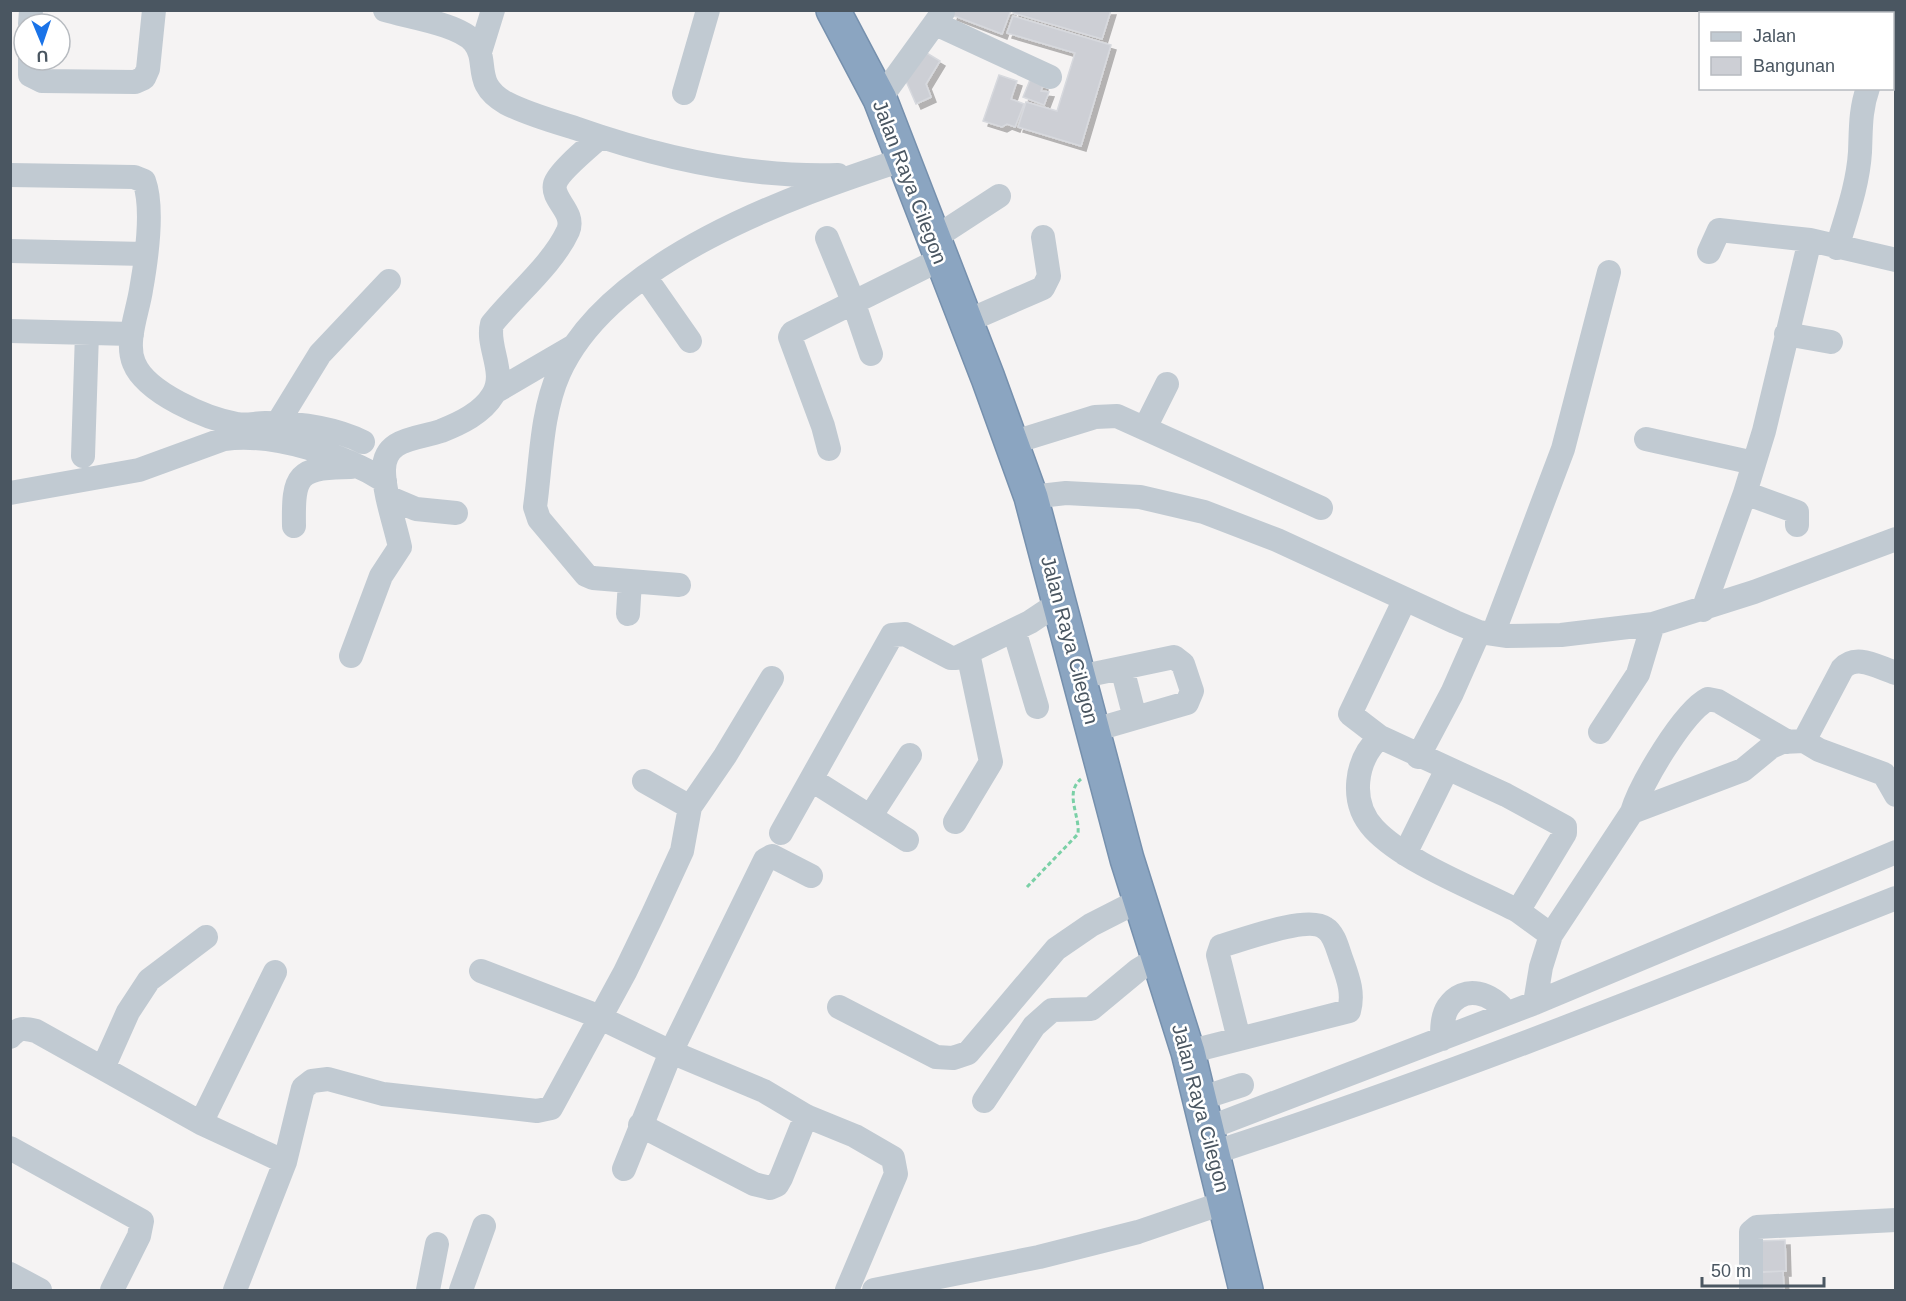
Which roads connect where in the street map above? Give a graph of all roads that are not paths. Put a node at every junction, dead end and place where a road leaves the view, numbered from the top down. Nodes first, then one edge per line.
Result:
1 (154, 10) edge
2 (385, 10) edge
3 (493, 10) edge
4 (708, 10) edge
5 (833, 10) edge
6 (940, 17) edge
7 (480, 52) junction
8 (30, 72) edge
9 (1050, 77) dead end
10 (1867, 90) edge
11 (684, 93) dead end
12 (880, 99) junction
13 (600, 137) junction
14 (902, 160) junction
15 (861, 174) junction
16 (10, 175) edge
17 (999, 196) dead end
18 (1043, 237) dead end
19 (826, 238) dead end
20 (1810, 240) junction
21 (1836, 248) junction
22 (937, 249) junction
23 (10, 251) edge
24 (1709, 252) dead end
25 (145, 254) junction
26 (1896, 260) edge
27 (1609, 272) dead end
28 (646, 278) junction
29 (388, 281) dead end
30 (853, 301) junction
31 (966, 322) junction
32 (10, 331) edge
33 (87, 333) junction
34 (132, 334) junction
35 (1786, 334) junction
36 (690, 341) dead end
37 (1831, 342) dead end
38 (572, 347) junction
39 (871, 354) dead end
40 (1167, 384) dead end
41 (495, 392) junction
42 (277, 424) junction
43 (1145, 429) junction
44 (1646, 439) dead end
45 (363, 442) dead end
46 (1011, 443) junction
47 (829, 449) dead end
48 (83, 456) dead end
49 (1754, 463) junction
50 (387, 489) junction
51 (10, 493) edge
52 (1745, 493) junction
53 (1031, 497) junction
54 (1321, 508) dead end
55 (456, 513) dead end
56 (1797, 525) dead end
57 (294, 526) dead end
58 (1896, 539) edge
59 (630, 580) junction
60 (679, 585) dead end
61 (1405, 599) junction
62 (1060, 603) junction
63 (1703, 609) junction
64 (628, 614) dead end
65 (1653, 624) junction
66 (1014, 630) junction
67 (1486, 633) junction
68 (968, 653) junction
69 (351, 656) dead end
70 (1122, 668) junction
71 (1896, 673) edge
72 (1079, 677) junction
73 (772, 678) dead end
74 (1037, 707) dead end
75 (1135, 718) junction
76 (1094, 730) junction
77 (1600, 732) dead end
78 (1380, 737) junction
79 (1796, 741) junction
80 (910, 755) dead end
81 (1418, 757) junction
82 (1447, 769) junction
83 (1890, 776) edge
84 (812, 780) junction
85 (644, 781) dead end
86 (1896, 795) edge
87 (690, 807) junction
88 (1632, 812) junction
89 (870, 817) junction
90 (955, 822) dead end
91 (781, 833) dead end
92 (907, 840) dead end
93 (1896, 852) edge
94 (1405, 854) junction
95 (811, 876) dead end
96 (1896, 898) edge
97 (1140, 900) junction
98 (1518, 911) junction
99 (1551, 935) junction
100 (206, 937) dead end
101 (1158, 958) junction
102 (481, 971) dead end
103 (274, 972) dead end
104 (1535, 1003) junction
105 (839, 1007) dead end
106 (1506, 1013) junction
107 (600, 1018) junction
108 (1474, 1028) junction
109 (10, 1037) edge
110 (1239, 1039) junction
111 (1442, 1040) junction
112 (671, 1052) junction
113 (1188, 1052) junction
114 (1483, 1058) junction
115 (104, 1068) junction
116 (1242, 1085) dead end
117 (984, 1101) dead end
118 (806, 1116) junction
119 (201, 1123) junction
120 (640, 1125) junction
121 (1206, 1127) junction
122 (10, 1148) edge
123 (285, 1162) junction
124 (624, 1169) dead end
125 (1226, 1202) junction
126 (1896, 1220) edge
127 (484, 1227) dead end
128 (437, 1244) dead end
129 (10, 1274) edge
130 (40, 1290) edge
131 (112, 1290) edge
132 (235, 1290) edge
133 (428, 1290) edge
134 (461, 1290) edge
135 (847, 1290) edge
136 (874, 1290) edge
137 (1246, 1290) edge
138 (1751, 1290) edge

1 - 8 street
2 - 7 street
3 - 7 street
4 - 11 street
5 - 12 highway, Jalan Raya Cilegon
6 - 9 street
6 - 12 street
7 - 13 street
10 - 21 street
12 - 14 highway, Jalan Raya Cilegon
13 - 15 street
13 - 41 street
14 - 15 street
14 - 22 highway, Jalan Raya Cilegon
15 - 28 street
16 - 25 street
17 - 22 street
18 - 31 street
19 - 30 street
20 - 21 street
20 - 24 street
20 - 35 street
21 - 26 street
22 - 30 street
22 - 31 highway, Jalan Raya Cilegon
23 - 25 street
25 - 34 street
27 - 67 street
28 - 36 street
28 - 38 street
29 - 42 street
30 - 39 street
30 - 47 street
31 - 46 highway, Jalan Raya Cilegon
32 - 33 street
33 - 34 street
33 - 48 street
34 - 42 street
35 - 37 street
35 - 49 street
38 - 41 street
38 - 59 street
40 - 43 street
41 - 50 street
42 - 45 street
43 - 46 street
43 - 54 street
44 - 49 street
46 - 53 highway, Jalan Raya Cilegon
49 - 52 street
50 - 51 street
50 - 55 street
50 - 57 street
50 - 69 street
52 - 56 street
52 - 63 street
53 - 61 street
53 - 62 highway, Jalan Raya Cilegon
58 - 63 street
59 - 60 street
59 - 64 street
61 - 67 street
61 - 78 street
62 - 66 street
62 - 72 highway, Jalan Raya Cilegon
63 - 65 street
65 - 67 street
65 - 77 street
66 - 68 street
66 - 74 street
67 - 81 street
68 - 84 street
68 - 90 street
70 - 72 street
70 - 75 street
70 - 75 street
71 - 79 street
72 - 76 highway, Jalan Raya Cilegon
73 - 87 street
75 - 76 street
76 - 97 highway, Jalan Raya Cilegon
78 - 81 street
78 - 94 street
79 - 83 street
79 - 88 street
79 - 88 street
80 - 89 street
81 - 82 street
82 - 94 street
82 - 98 street
83 - 86 street
84 - 89 street
84 - 91 street
85 - 87 street
87 - 107 street
88 - 99 street
89 - 92 street
93 - 104 street
94 - 98 street
95 - 112 street
96 - 114 street
97 - 101 highway, Jalan Raya Cilegon
97 - 105 street
98 - 99 street
99 - 104 street
100 - 115 street
101 - 113 highway, Jalan Raya Cilegon
101 - 117 street
102 - 107 street
103 - 119 street
104 - 106 street
106 - 108 street
106 - 111 street
107 - 112 street
107 - 123 street
108 - 111 street
108 - 114 street
109 - 115 street
110 - 110 street
110 - 113 street
111 - 121 street
112 - 118 street
112 - 120 street
113 - 121 highway, Jalan Raya Cilegon
114 - 121 street
115 - 119 street
116 - 121 street
118 - 120 street
118 - 135 street
119 - 123 street
120 - 124 street
121 - 125 highway, Jalan Raya Cilegon
122 - 131 street
123 - 132 street
125 - 136 street
125 - 137 highway, Jalan Raya Cilegon
126 - 138 street
127 - 134 street
128 - 133 street
129 - 130 street

